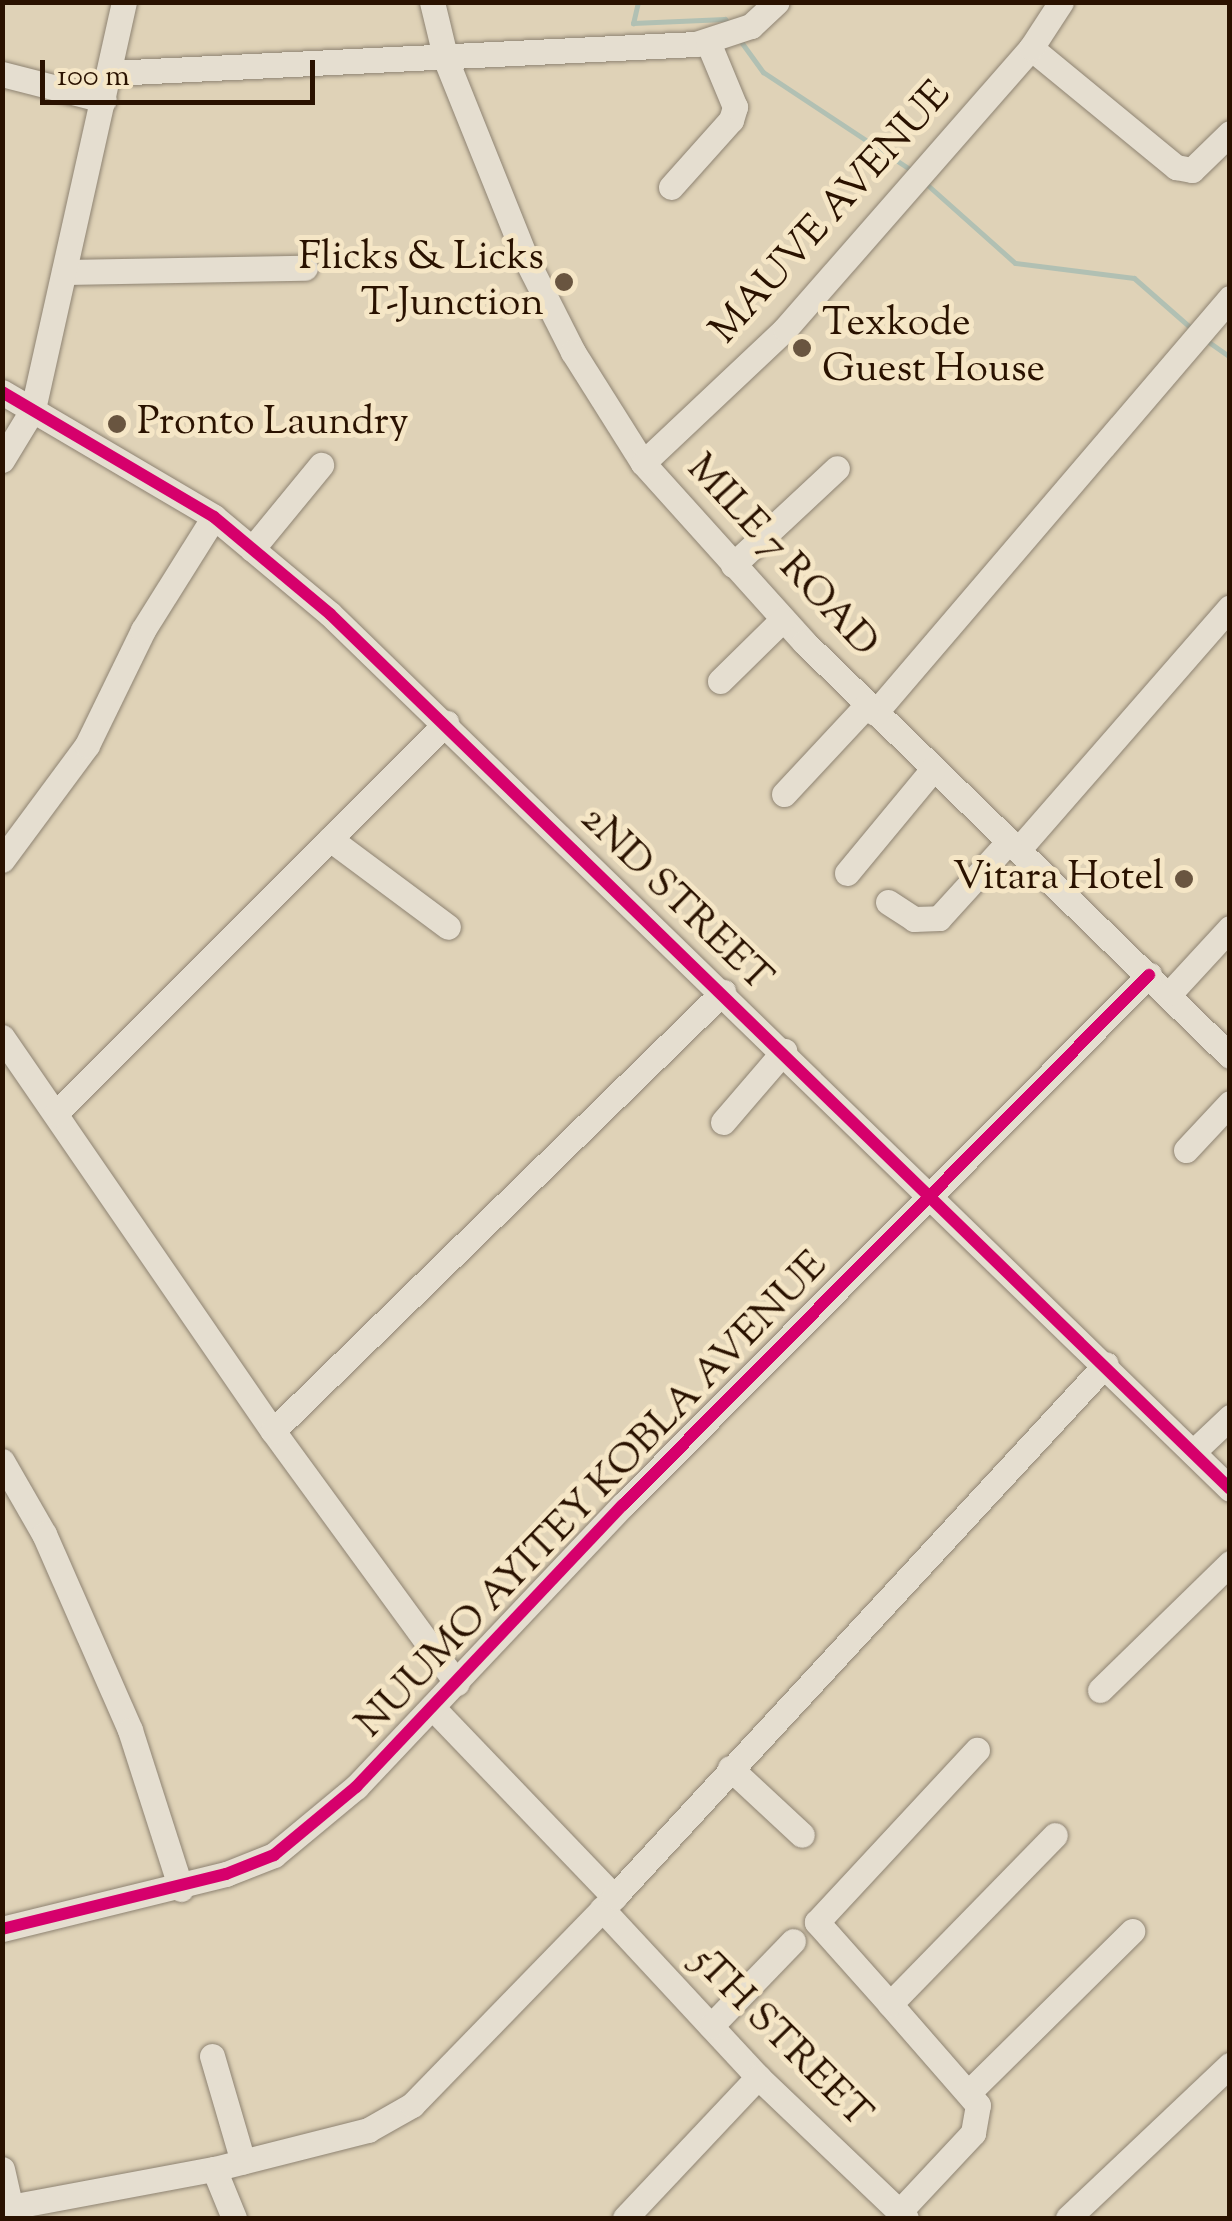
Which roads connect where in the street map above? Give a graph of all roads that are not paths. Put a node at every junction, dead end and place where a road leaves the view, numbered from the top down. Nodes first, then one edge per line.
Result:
1 (432, 2) edge
2 (777, 2) edge
3 (1061, 2) edge
4 (121, 5) edge
5 (712, 41) junction
6 (1032, 48) junction
7 (446, 60) junction
8 (112, 73) junction
9 (2, 74) edge
10 (104, 100) junction
11 (1230, 133) edge
12 (671, 187) dead end
13 (305, 268) dead end
14 (64, 272) junction
15 (1230, 298) edge
16 (2, 392) edge
17 (33, 409) junction
18 (2, 460) edge
19 (643, 464) junction
20 (321, 465) dead end
21 (837, 468) dead end
22 (214, 517) junction
23 (252, 549) junction
24 (732, 565) junction
25 (1230, 606) edge
26 (782, 620) junction
27 (720, 681) dead end
28 (871, 709) junction
29 (446, 723) junction
30 (933, 769) junction
31 (784, 794) dead end
32 (330, 839) junction
33 (1014, 845) junction
34 (2, 860) edge
35 (847, 873) dead end
36 (888, 902) dead end
37 (448, 927) dead end
38 (1230, 928) edge
39 (1150, 975) junction
40 (723, 992) junction
41 (1170, 994) junction
42 (2, 1038) edge
43 (784, 1051) junction
44 (1230, 1056) edge
45 (1230, 1103) edge
46 (56, 1113) junction
47 (723, 1122) dead end
48 (1186, 1150) dead end
49 (932, 1194) junction
50 (1106, 1364) junction
51 (1230, 1417) edge
52 (273, 1431) junction
53 (1193, 1452) junction
54 (2, 1462) edge
55 (1224, 1474) edge
56 (1230, 1563) edge
57 (457, 1683) junction
58 (1100, 1690) dead end
59 (433, 1708) junction
60 (976, 1750) dead end
61 (730, 1768) junction
62 (1055, 1834) dead end
63 (802, 1835) dead end
64 (180, 1889) junction
65 (608, 1903) junction
66 (2, 1929) edge
67 (1132, 1930) dead end
68 (793, 1941) dead end
69 (890, 2004) junction
70 (711, 2026) junction
71 (212, 2056) dead end
72 (1230, 2065) edge
73 (758, 2077) junction
74 (970, 2091) junction
75 (243, 2162) junction
76 (2, 2169) edge
77 (214, 2170) junction
78 (12, 2212) edge
79 (903, 2214) edge
80 (234, 2218) edge
81 (625, 2218) edge
82 (1068, 2218) edge

1 - 7 street, MILE 7 ROAD
2 - 5 street
3 - 6 street, MAUVE AVENUE
4 - 8 street
5 - 7 street
5 - 12 street
6 - 11 street
6 - 19 street, MAUVE AVENUE
7 - 8 street
7 - 19 street, MILE 7 ROAD
8 - 10 street
9 - 10 street
10 - 14 street
13 - 14 street
14 - 17 street
15 - 28 street
16 - 17 street, 2ND STREET
17 - 18 street
17 - 22 street, 2ND STREET
19 - 24 street, MILE 7 ROAD
20 - 23 street
21 - 24 street
22 - 23 street, 2ND STREET
22 - 34 street
23 - 29 street, 2ND STREET
24 - 26 street, MILE 7 ROAD
25 - 33 street
26 - 27 street
26 - 28 street, MILE 7 ROAD
28 - 30 street, MILE 7 ROAD
28 - 31 street
29 - 32 street
29 - 40 street, 2ND STREET
30 - 33 street, MILE 7 ROAD
30 - 35 street
32 - 37 street
32 - 46 street
33 - 36 street
33 - 39 street, MILE 7 ROAD
38 - 41 street
39 - 41 street, MILE 7 ROAD
39 - 49 street, NUUMO AYITEY KOBLA AVENUE
40 - 43 street, 2ND STREET
40 - 52 street
41 - 44 street, MILE 7 ROAD
42 - 46 street
43 - 47 street
43 - 49 street, 2ND STREET
45 - 48 street
46 - 52 street
49 - 50 street, 2ND STREET
49 - 57 street, NUUMO AYITEY KOBLA AVENUE
50 - 53 street, 2ND STREET
50 - 61 street
51 - 53 street
52 - 57 street
53 - 55 street, 2ND STREET
54 - 64 street
56 - 58 street
57 - 59 street, NUUMO AYITEY KOBLA AVENUE
59 - 64 street, NUUMO AYITEY KOBLA AVENUE
59 - 65 street, 5TH STREET
60 - 69 street
61 - 63 street
61 - 65 street
62 - 69 street
64 - 66 street, NUUMO AYITEY KOBLA AVENUE
65 - 70 street, 5TH STREET
65 - 75 street
67 - 74 street
68 - 70 street
69 - 74 street
70 - 73 street, 5TH STREET
71 - 75 street
72 - 82 street
73 - 79 street, 5TH STREET
73 - 81 street
74 - 79 street
75 - 77 street
76 - 78 street
77 - 78 street
77 - 80 street

